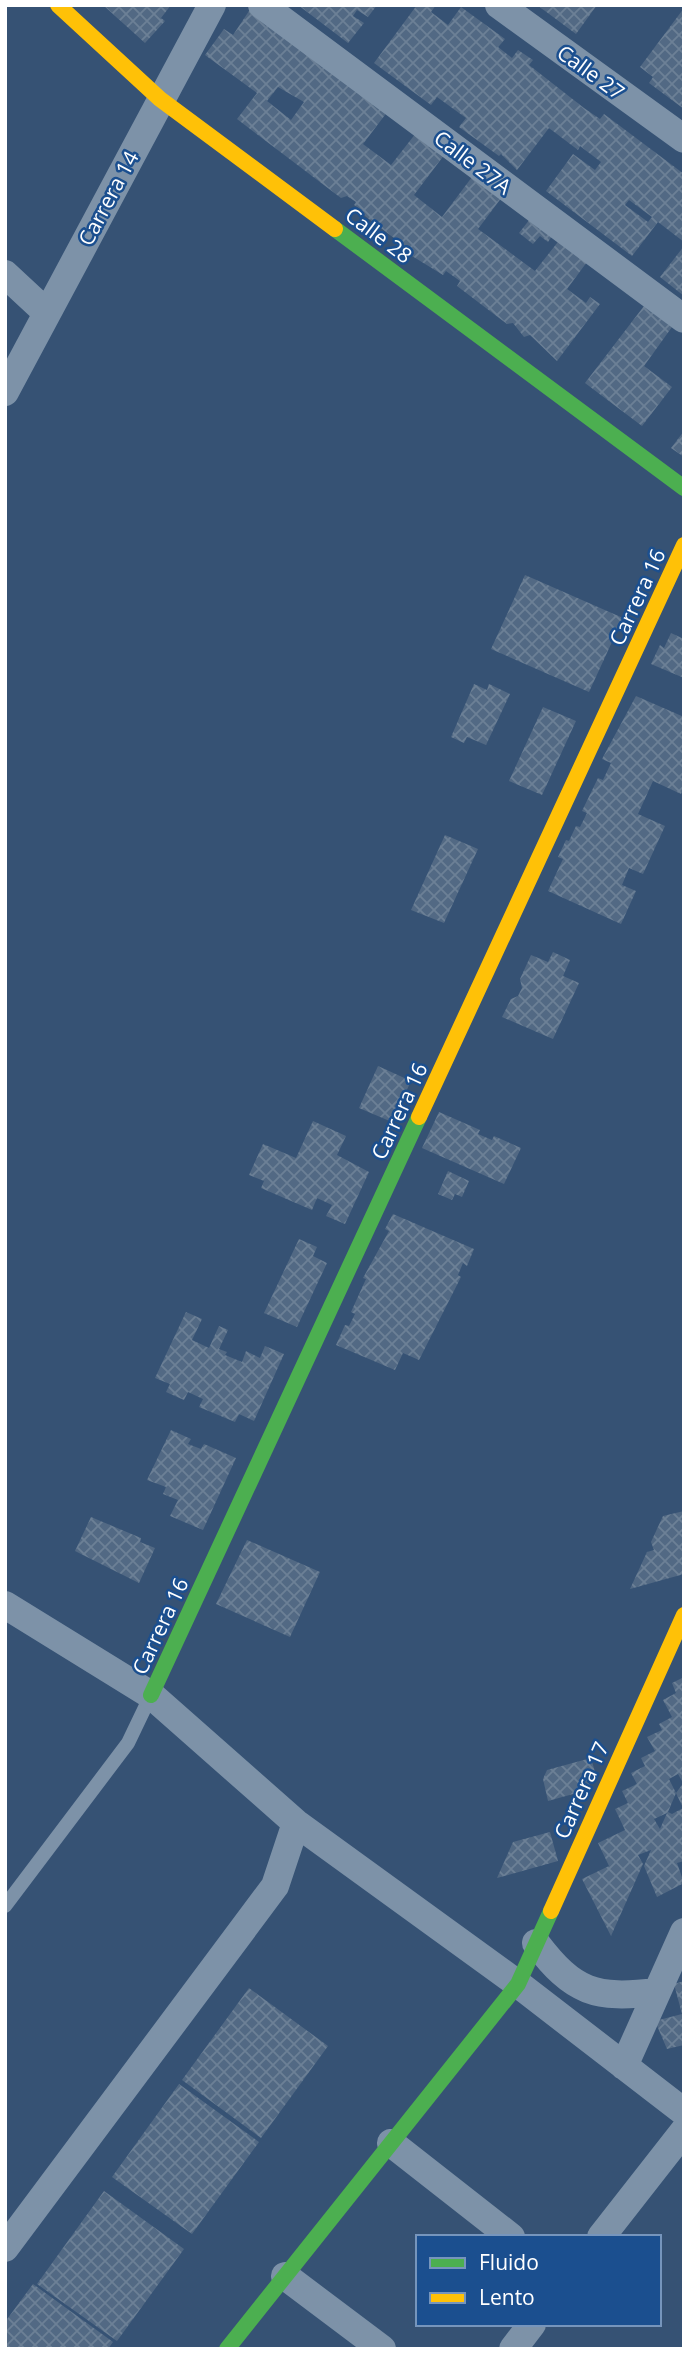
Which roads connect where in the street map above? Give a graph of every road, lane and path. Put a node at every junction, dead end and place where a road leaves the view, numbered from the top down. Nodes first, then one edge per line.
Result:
1 (58, 5) edge
2 (212, 5) edge
3 (262, 5) edge
4 (499, 5) edge
5 (160, 99) junction
6 (684, 139) edge
7 (5, 274) edge
8 (47, 313) junction
9 (684, 319) edge
10 (5, 392) edge
11 (684, 488) edge
12 (684, 545) edge
13 (5, 1605) edge
14 (684, 1615) edge
15 (152, 1695) junction
16 (296, 1823) junction
17 (5, 1906) edge
18 (684, 1932) edge
19 (536, 1943) junction
20 (517, 1984) junction
21 (657, 1992) junction
22 (624, 2066) junction
23 (684, 2112) edge
24 (684, 2131) edge
25 (391, 2143) junction
26 (508, 2235) edge
27 (603, 2235) edge
28 (5, 2248) edge
29 (285, 2276) junction
30 (531, 2326) edge
31 (227, 2349) edge
32 (382, 2349) edge
33 (513, 2349) edge

1 - 5 street, Calle 28
2 - 5 street, Carrera 14
3 - 9 street, Calle 27A
4 - 6 street, Calle 27
5 - 8 street, Carrera 14
5 - 11 street, Calle 28
7 - 8 street
8 - 10 street, Carrera 14
12 - 15 street, Carrera 16
13 - 15 street
14 - 19 street, Carrera 17
15 - 16 street
15 - 17 lane
16 - 20 street
16 - 28 street
18 - 21 street
19 - 20 street, Carrera 17
19 - 21 street
20 - 22 street
20 - 25 street, Carrera 17
21 - 22 street
22 - 23 street
24 - 27 street
25 - 26 street
25 - 29 street, Carrera 17
29 - 31 street, Carrera 17
29 - 32 street
30 - 33 street

